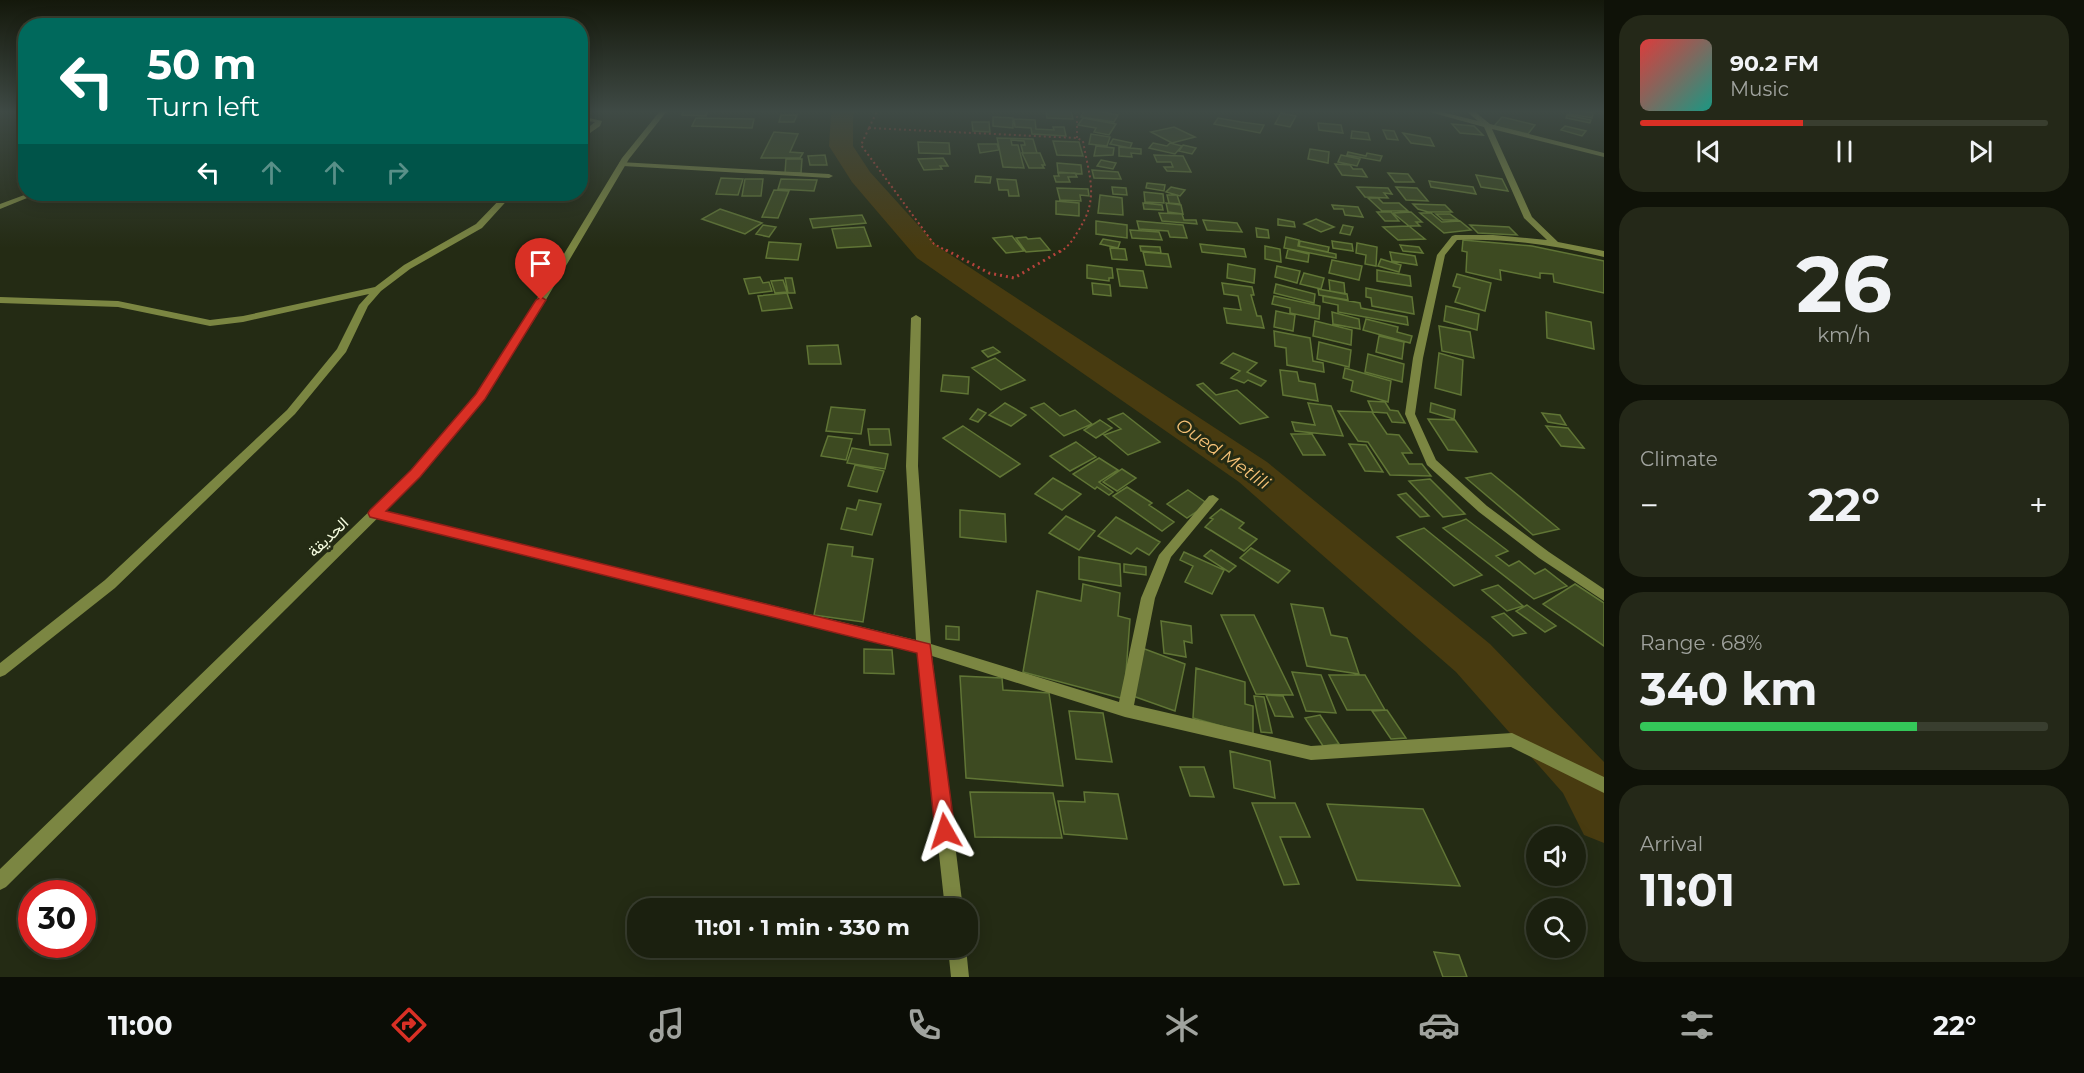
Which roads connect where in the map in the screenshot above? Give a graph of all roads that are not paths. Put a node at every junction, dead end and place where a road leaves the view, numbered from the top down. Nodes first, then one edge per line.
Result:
1 (629, 157) edge
2 (1501, 157) edge
3 (623, 164) junction
4 (829, 176) dead end
5 (18, 200) edge
6 (502, 201) edge
7 (0, 207) edge
8 (1554, 242) junction
9 (1604, 254) edge
10 (378, 289) junction
11 (0, 300) edge
12 (916, 318) dead end
13 (1213, 499) dead end
14 (375, 513) junction
15 (1604, 596) edge
16 (924, 648) junction
17 (0, 671) edge
18 (1125, 711) junction
19 (1604, 785) edge
20 (0, 881) edge
21 (953, 898) edge
22 (958, 958) edge
23 (960, 977) edge

1 - 3 street, الحديقة
2 - 8 street
3 - 4 street
3 - 14 street, الحديقة
5 - 7 street
6 - 10 street
8 - 9 street
8 - 15 street
10 - 11 street
10 - 17 street
12 - 16 street
13 - 18 street
14 - 16 street
14 - 20 street, الحديقة
16 - 18 street
16 - 21 street
18 - 19 street
22 - 23 street

